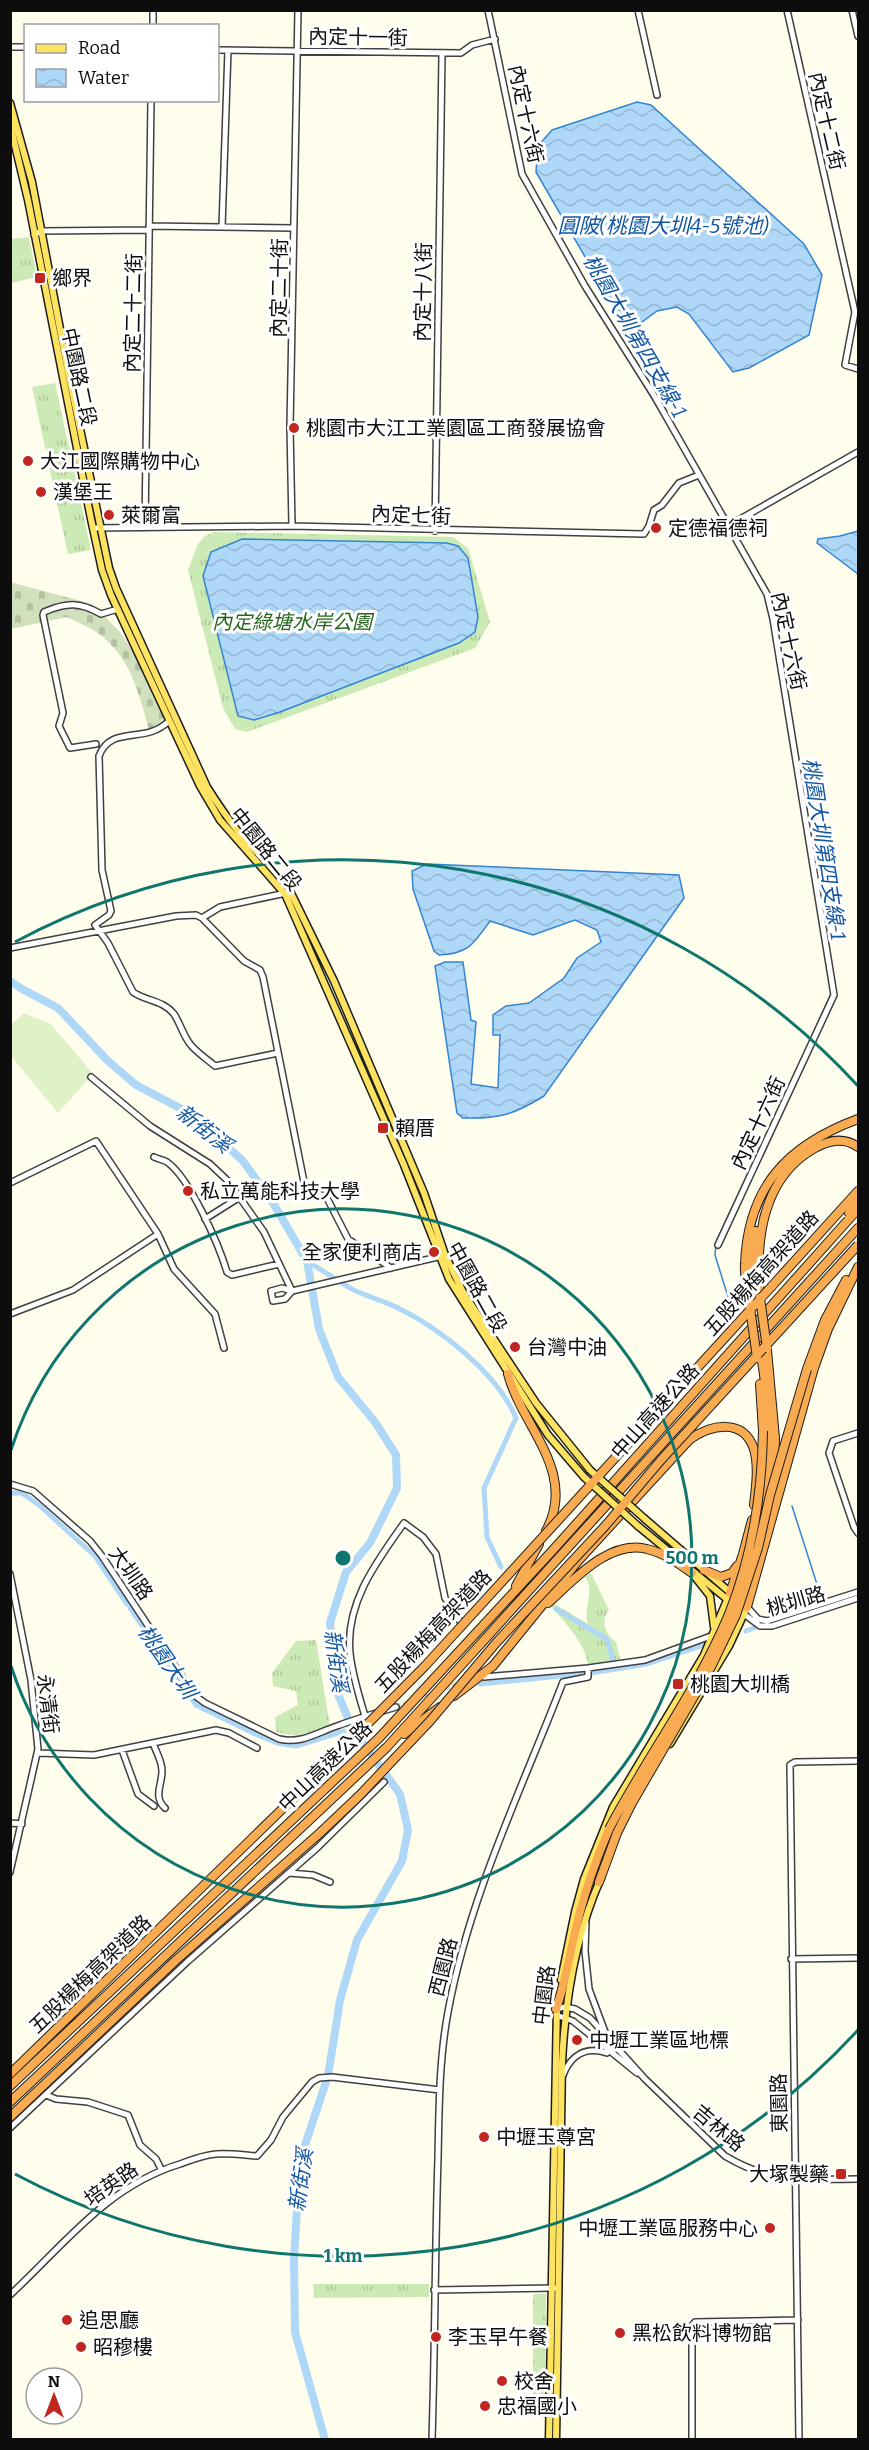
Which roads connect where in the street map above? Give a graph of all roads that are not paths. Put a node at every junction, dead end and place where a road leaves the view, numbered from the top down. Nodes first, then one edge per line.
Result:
1 (298, 10) edge
2 (488, 10) edge
3 (638, 10) edge
4 (787, 10) edge
5 (852, 10) edge
6 (858, 36) edge
7 (493, 39) junction
8 (219, 50) edge
9 (228, 50) junction
10 (297, 51) junction
11 (442, 54) junction
12 (657, 95) dead end
13 (151, 102) edge
14 (10, 103) edge
15 (10, 124) edge
16 (222, 227) junction
17 (149, 228) junction
18 (294, 228) junction
19 (41, 231) junction
20 (34, 235) junction
21 (858, 369) edge
22 (858, 452) edge
23 (699, 475) junction
24 (145, 526) junction
25 (292, 526) junction
26 (728, 526) junction
27 (96, 527) junction
28 (435, 531) junction
29 (117, 609) junction
30 (172, 719) junction
31 (96, 744) dead end
32 (288, 892) junction
33 (202, 918) junction
34 (99, 930) junction
35 (10, 948) edge
36 (278, 1053) junction
37 (91, 1077) dead end
38 (858, 1119) edge
39 (858, 1147) edge
40 (154, 1157) dead end
41 (10, 1183) edge
42 (858, 1191) edge
43 (240, 1197) junction
44 (858, 1200) edge
45 (858, 1209) edge
46 (205, 1219) junction
47 (858, 1228) edge
48 (158, 1234) junction
49 (718, 1245) dead end
50 (858, 1245) edge
51 (821, 1250) junction
52 (442, 1256) junction
53 (858, 1259) edge
54 (279, 1264) junction
55 (858, 1267) edge
56 (391, 1269) junction
57 (754, 1299) junction
58 (10, 1314) edge
59 (224, 1348) dead end
60 (762, 1355) junction
61 (508, 1374) junction
62 (858, 1433) edge
63 (768, 1473) junction
64 (10, 1484) edge
65 (752, 1520) junction
66 (769, 1525) junction
67 (858, 1533) edge
68 (743, 1554) junction
69 (684, 1562) junction
70 (704, 1570) junction
71 (692, 1573) junction
72 (10, 1574) edge
73 (858, 1592) edge
74 (728, 1596) junction
75 (509, 1598) junction
76 (858, 1598) edge
77 (737, 1604) junction
78 (746, 1610) junction
79 (534, 1616) junction
80 (463, 1626) dead end
81 (714, 1628) junction
82 (711, 1636) junction
83 (588, 1668) junction
84 (484, 1677) dead end
85 (702, 1691) junction
86 (396, 1707) tunnel mouth
87 (363, 1717) junction
88 (153, 1743) junction
89 (387, 1747) junction
90 (256, 1748) dead end
91 (122, 1750) junction
92 (38, 1753) junction
93 (858, 1761) edge
94 (384, 1782) dead end
95 (154, 1806) dead end
96 (165, 1808) dead end
97 (10, 1823) edge
98 (22, 1824) junction
99 (613, 1831) junction
100 (10, 1872) edge
101 (289, 1873) junction
102 (330, 1882) dead end
103 (599, 1882) junction
104 (586, 1920) junction
105 (858, 1958) edge
106 (792, 1959) junction
107 (565, 2007) junction
108 (556, 2012) junction
109 (564, 2017) junction
110 (607, 2037) junction
111 (33, 2052) junction
112 (612, 2054) junction
113 (10, 2068) edge
114 (10, 2074) edge
115 (561, 2078) junction
116 (645, 2079) junction
117 (10, 2086) edge
118 (440, 2090) junction
119 (46, 2095) junction
120 (10, 2102) edge
121 (10, 2117) edge
122 (10, 2128) edge
123 (161, 2169) junction
124 (796, 2179) junction
125 (858, 2179) edge
126 (555, 2288) junction
127 (434, 2290) junction
128 (10, 2295) edge
129 (798, 2320) junction
130 (432, 2439) edge
131 (549, 2439) edge
132 (556, 2439) edge
133 (692, 2439) edge
134 (799, 2439) edge

1 - 10 street, 內定二十街
2 - 7 street, 內定十六街
3 - 12 street
4 - 21 street, 內定十二街
5 - 6 street
7 - 11 street, 內定十一街
7 - 23 street, 內定十六街
8 - 9 street, 內定十一街
9 - 10 street, 內定十一街
9 - 16 street
10 - 11 street, 內定十一街
10 - 18 street, 內定二十街
11 - 28 street, 內定十八街
13 - 17 street, 內定二十二街
14 - 19 main road, 中園路二段
15 - 20 main road, 中園路二段
16 - 17 street
16 - 18 street
17 - 19 street
17 - 24 street, 內定二十二街
18 - 25 street, 內定二十街
19 - 20 street
19 - 27 main road, 中園路二段
20 - 27 main road, 中園路二段
22 - 26 street
23 - 26 street, 內定十六街
23 - 28 street, 內定七街
24 - 25 street, 內定七街
24 - 27 street, 內定七街
25 - 28 street, 內定七街
26 - 49 street, 內定十六街
27 - 29 main road, 中園路二段
27 - 30 main road, 中園路二段
29 - 30 main road, 中園路二段
29 - 31 street
30 - 32 main road, 中園路二段
30 - 34 street
32 - 33 street
32 - 52 main road, 中園路二段
33 - 34 street
33 - 36 street
34 - 35 street
34 - 36 street
36 - 56 street
37 - 43 street
38 - 57 highway
39 - 57 highway
40 - 46 street
41 - 48 street
42 - 111 highway, 五股楊梅高架道路, bridge
43 - 46 street
43 - 54 street
44 - 51 highway
45 - 51 highway, 中山高速公路
46 - 54 street
47 - 89 highway, 中山高速公路
48 - 58 street
48 - 59 street
50 - 121 highway, bridge
51 - 75 highway, 中山高速公路
52 - 56 street
52 - 61 main road, 中園路二段
52 - 70 main road, 中園路二段, bridge
53 - 99 highway, bridge
54 - 56 street
55 - 66 highway
57 - 60 highway, bridge
57 - 60 highway, bridge
60 - 63 highway
60 - 66 highway
60 - 99 highway, bridge
61 - 69 main road, 中園路二段, bridge
61 - 75 highway
62 - 67 street
63 - 65 highway
63 - 77 highway
64 - 87 street, 大圳路
65 - 68 highway
65 - 79 highway
66 - 78 highway
68 - 70 highway
68 - 74 highway
69 - 71 main road
69 - 74 main road
70 - 74 main road
71 - 79 highway
71 - 81 main road
72 - 92 street, 永清街
73 - 78 street, 桃圳路
74 - 77 main road
74 - 81 main road, 中園路
75 - 117 highway, 中山高速公路
76 - 78 street, 桃圳路
77 - 78 main road
77 - 85 main road
78 - 85 main road, 中園路
79 - 89 highway
80 - 87 street
81 - 82 main road, 中園路
82 - 83 street
82 - 108 main road, 中園路
83 - 84 street
83 - 118 street, 西園路
85 - 103 main road, 中園路
86 - 87 street
88 - 90 street
88 - 91 street
88 - 96 street
89 - 120 highway, 中山高速公路
91 - 92 street
91 - 95 street
92 - 98 street, 永清街
93 - 106 street, 東園路
94 - 101 street
97 - 98 street
98 - 100 street, 永清街
99 - 103 highway
99 - 108 highway
101 - 102 street
101 - 119 street
103 - 104 main road, 中園路
104 - 107 main road, 中園路
104 - 110 street
105 - 106 street
106 - 124 street, 東園路
107 - 108 street
107 - 109 main road, 中園路
107 - 110 street, 吉林路
108 - 109 street
108 - 126 main road, 中園路
109 - 112 street, 吉林路
109 - 115 main road, 中園路
110 - 116 street, 吉林路
111 - 113 highway
111 - 114 highway, 五股楊梅高架道路
112 - 115 street
112 - 116 street, 吉林路
115 - 126 main road, 中園路
116 - 124 street, 吉林路
118 - 123 street, 培英路
118 - 127 street, 西園路
119 - 122 street
119 - 123 street
123 - 128 street, 培英路
124 - 125 street, 吉林路
124 - 129 street, 東園路
126 - 127 street
126 - 131 main road, 中園路
126 - 132 main road, 中園路
127 - 130 street, 西園路
129 - 133 street
129 - 134 street, 東園路

